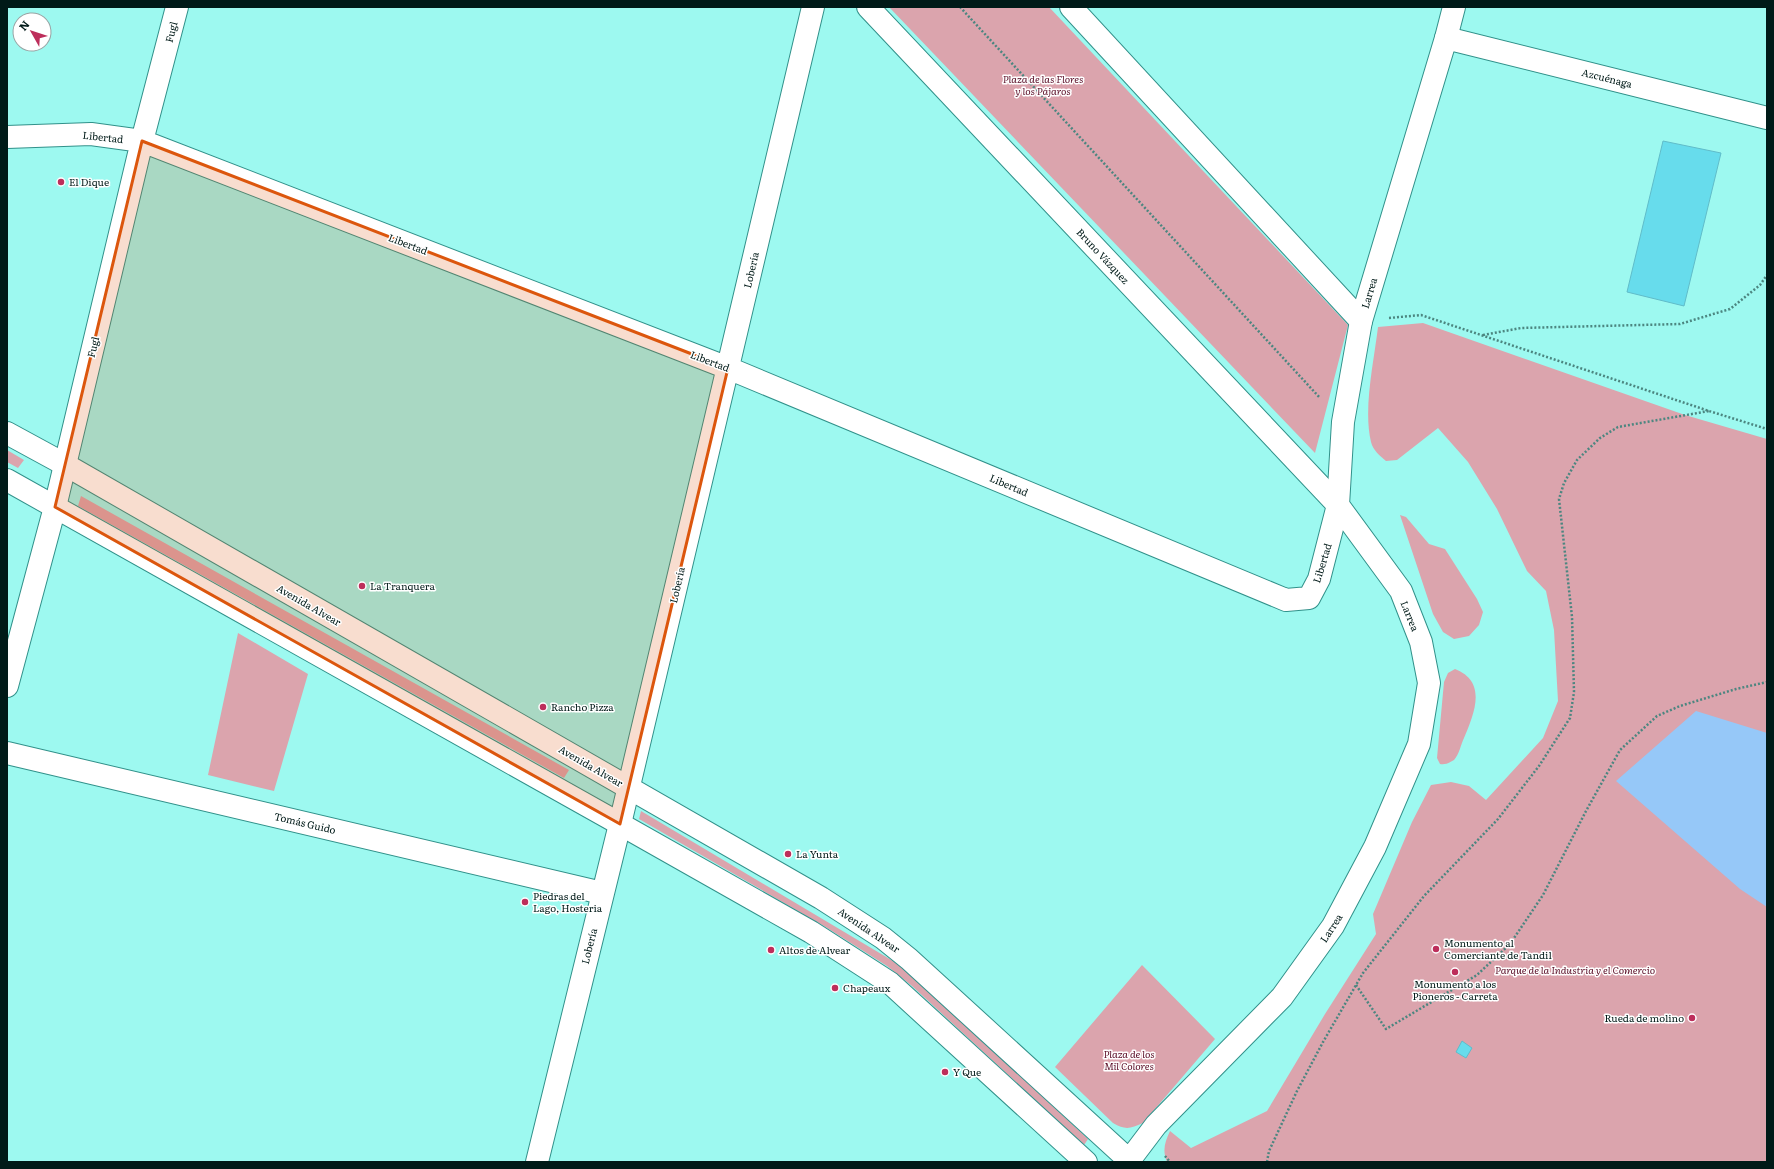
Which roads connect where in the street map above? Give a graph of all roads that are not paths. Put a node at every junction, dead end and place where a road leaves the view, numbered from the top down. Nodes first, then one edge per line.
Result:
1 (177, 7) edge
2 (813, 7) edge
3 (868, 7) edge
4 (1071, 7) edge
5 (1454, 7) edge
6 (1446, 38) junction
7 (1767, 118) edge
8 (7, 136) edge
9 (142, 142) junction
10 (1361, 321) junction
11 (728, 368) junction
12 (7, 433) edge
13 (64, 464) junction
14 (7, 480) edge
15 (1338, 505) junction
16 (55, 507) junction
17 (7, 686) edge
18 (7, 753) edge
19 (629, 787) junction
20 (620, 824) junction
21 (602, 894) junction
22 (537, 1162) edge
23 (1086, 1162) edge
24 (1130, 1162) edge

1 - 9 street, Fugl
2 - 11 street, Lobería
3 - 15 street, Bruno Vázquez
4 - 10 street
5 - 6 street, Larrea
6 - 7 street, Azcuénaga
6 - 10 street, Larrea
8 - 9 street, Libertad
9 - 11 street, Libertad
9 - 13 street, Fugl
10 - 15 street, Larrea
11 - 15 street, Libertad
11 - 19 street, Lobería
12 - 13 street, Avenida Alvear
13 - 16 street, Fugl
13 - 19 street, Avenida Alvear
14 - 16 street
15 - 24 street, Larrea
16 - 17 street, Fugl
16 - 20 street
18 - 21 street, Tomás Guido
19 - 20 street, Lobería
19 - 24 street, Avenida Alvear
20 - 21 street, Lobería
20 - 23 street
21 - 22 street, Lobería

